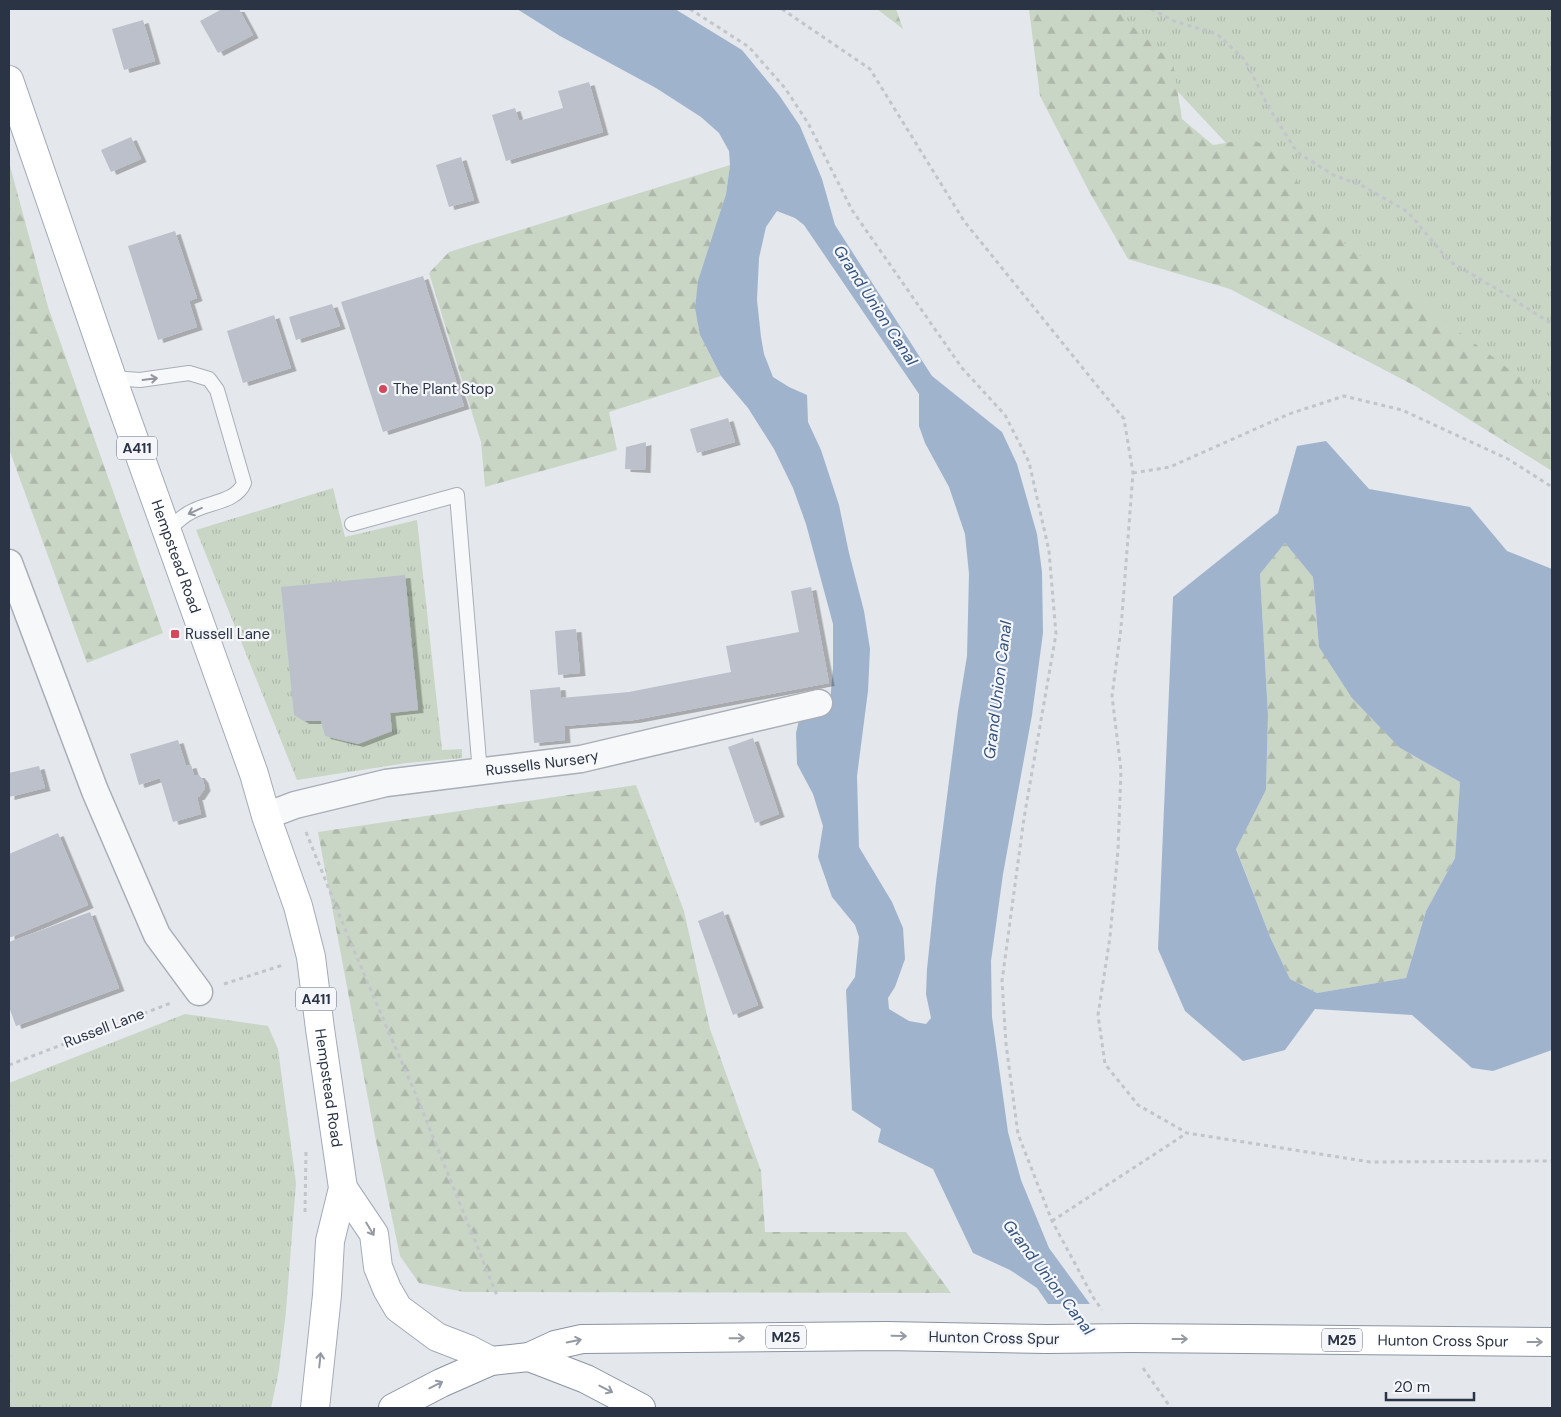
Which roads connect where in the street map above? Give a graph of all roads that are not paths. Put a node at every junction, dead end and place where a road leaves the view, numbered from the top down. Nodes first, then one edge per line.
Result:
1 (9, 80) edge
2 (112, 378) junction
3 (352, 524) dead end
4 (168, 531) junction
5 (9, 563) edge
6 (819, 703) dead end
7 (480, 772) junction
8 (266, 816) junction
9 (200, 992) road end
10 (343, 1188) junction
11 (1552, 1342) edge
12 (529, 1357) junction
13 (491, 1361) junction
14 (315, 1408) edge
15 (393, 1408) edge
16 (641, 1408) edge

1 - 2 main road, Hempstead Road / A411
2 - 4 main road, Hempstead Road / A411
2 -> 4 lane
3 - 7 lane
4 - 8 main road, Hempstead Road / A411
5 - 9 street
6 - 7 street, Russells Nursery
7 - 8 street, Russells Nursery
8 - 10 main road, Hempstead Road / A411
10 -> 13 main road, Hempstead Road / A411
14 -> 10 main road, Hempstead Road / A411
12 -> 11 main road, Hunton Cross Spur / M25, bridge
12 - 13 main road
12 -> 16 main road
15 -> 13 main road

